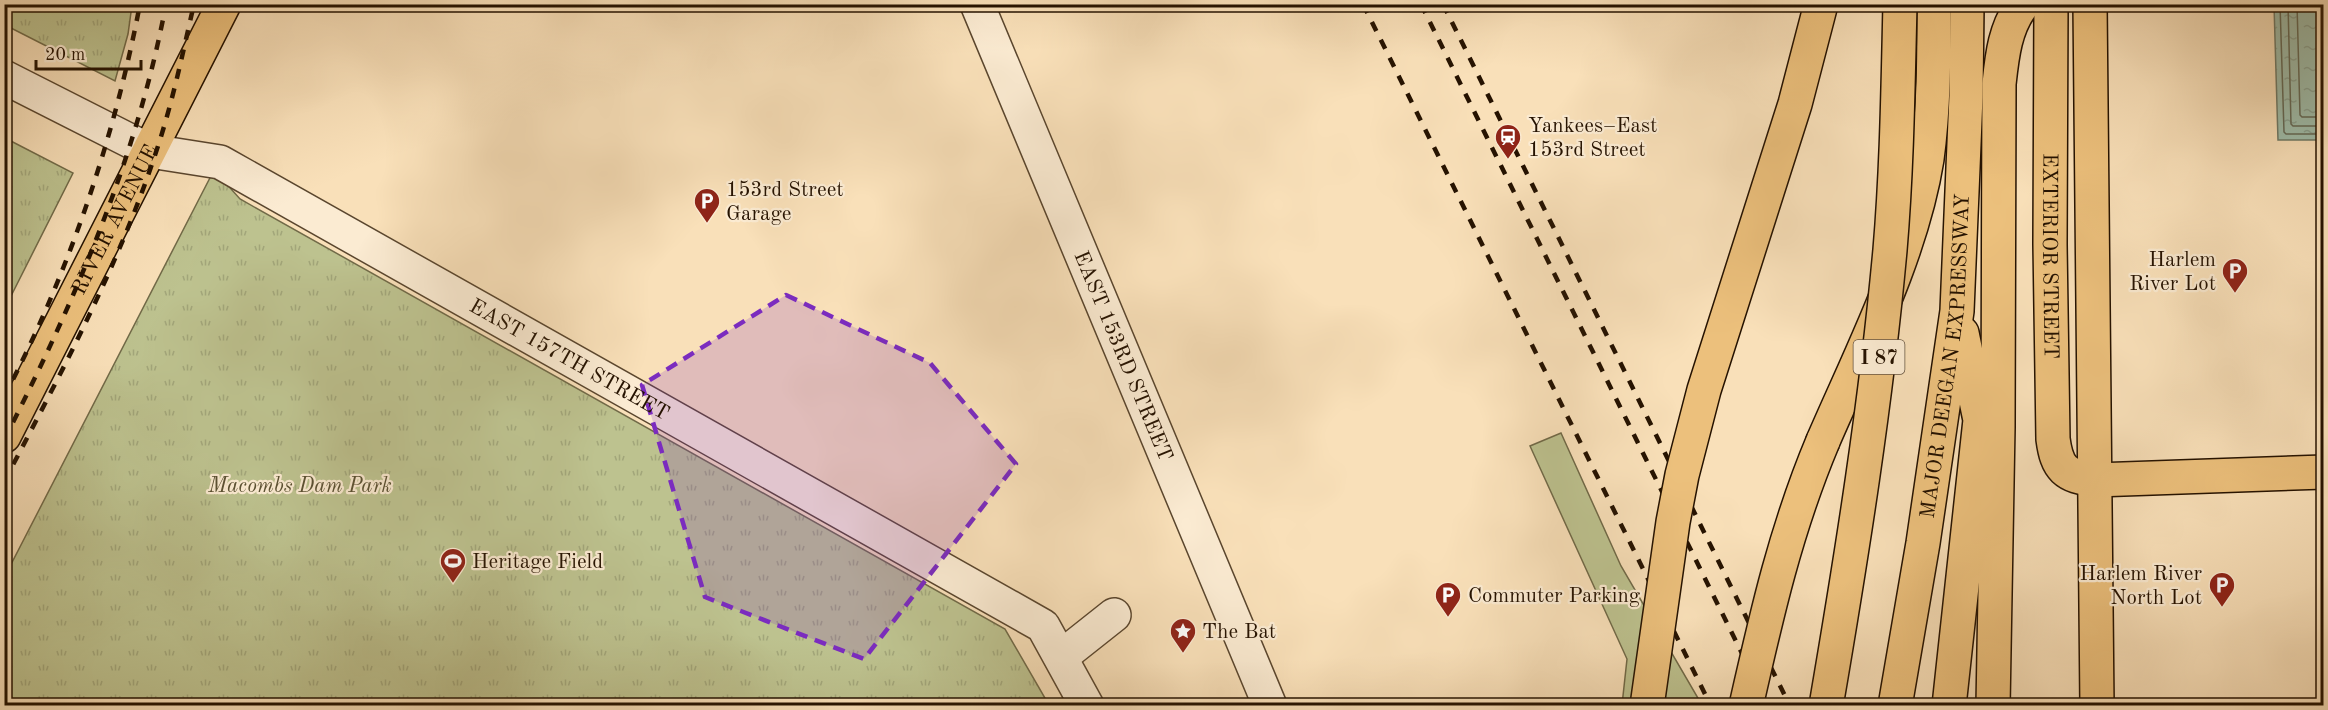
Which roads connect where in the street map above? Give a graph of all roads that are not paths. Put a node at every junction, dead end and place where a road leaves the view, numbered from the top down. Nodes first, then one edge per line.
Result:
1 (225, 4) edge
2 (977, 4) edge
3 (1821, 4) edge
4 (1900, 4) edge
5 (1934, 4) edge
6 (1967, 4) edge
7 (2024, 4) edge
8 (2051, 4) edge
9 (2090, 4) edge
10 (4, 77) edge
11 (150, 151) junction
12 (1957, 311) junction
13 (4, 436) edge
14 (2324, 472) edge
15 (2095, 480) junction
16 (1114, 615) dead end
17 (1061, 657) junction
18 (1993, 699) edge
19 (1087, 705) edge
20 (1270, 705) edge
21 (1647, 705) edge
22 (1746, 705) edge
23 (1826, 705) edge
24 (1895, 705) edge
25 (1949, 705) edge
26 (2097, 705) edge

1 - 11 main road, RIVER AVENUE
2 - 20 street, EAST 153RD STREET
3 - 21 main road, bridge
4 - 23 main road, I 87, bridge
5 - 22 main road, bridge
6 - 12 main road, MAJOR DEEGAN EXPRESSWAY
7 - 18 main road
8 - 15 main road, EXTERIOR STREET
9 - 15 main road, EXTERIOR STREET
10 - 11 street, EAST 157TH STREET
11 - 13 main road, RIVER AVENUE
11 - 17 street, EAST 157TH STREET
12 - 24 main road, MAJOR DEEGAN EXPRESSWAY
12 - 25 main road
14 - 15 main road
15 - 26 main road, EXTERIOR STREET
16 - 17 street
17 - 19 street, EAST 157TH STREET

